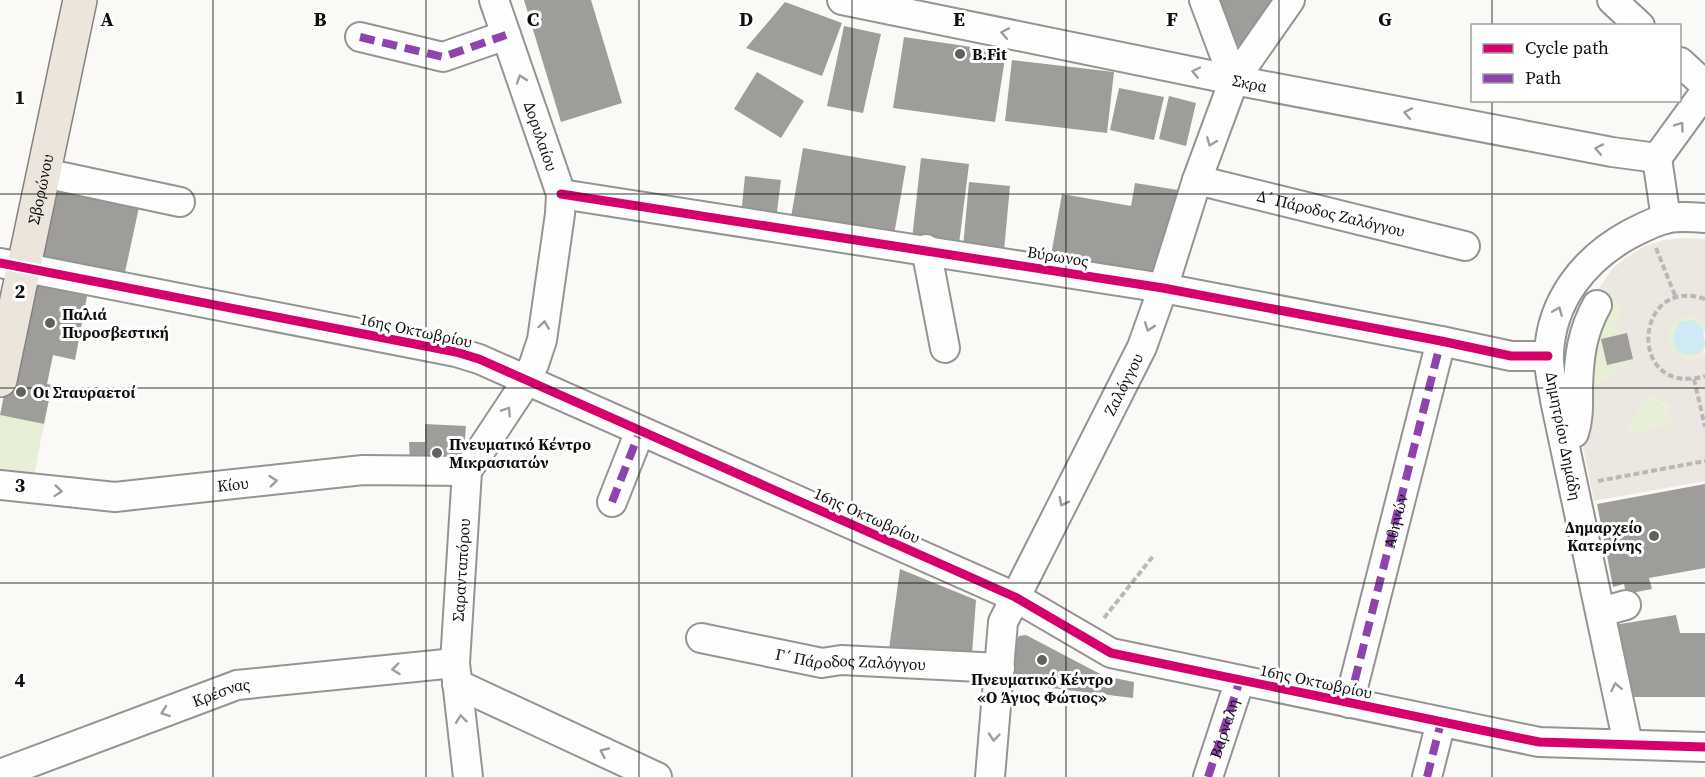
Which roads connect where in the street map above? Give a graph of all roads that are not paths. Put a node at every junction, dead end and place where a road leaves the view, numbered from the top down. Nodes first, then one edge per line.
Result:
1 (80, 0) edge
2 (494, 0) edge
3 (842, 0) edge
4 (1204, 0) edge
5 (1290, 0) edge
6 (1612, 0) edge
7 (1638, 24) edge
8 (1215, 30) junction
9 (506, 35) junction
10 (360, 37) dead end
11 (1250, 56) junction
12 (1681, 63) edge
13 (1234, 80) junction
14 (1705, 85) edge
15 (1705, 92) edge
16 (1657, 158) junction
17 (44, 173) junction
18 (1197, 180) junction
19 (561, 194) junction
20 (180, 202) dead end
21 (1705, 218) edge
22 (1660, 231) junction
23 (1465, 246) dead end
24 (926, 249) junction
25 (12, 266) edge
26 (1163, 288) junction
27 (1597, 305) dead end
28 (1441, 341) junction
29 (945, 348) dead end
30 (1548, 356) junction
31 (0, 380) edge
32 (526, 380) junction
33 (640, 431) junction
34 (1563, 436) junction
35 (467, 471) junction
36 (0, 484) edge
37 (612, 502) dead end
38 (1015, 597) junction
39 (701, 638) dead end
40 (1000, 668) junction
41 (456, 673) junction
42 (1240, 680) junction
43 (1349, 703) junction
44 (1441, 722) junction
45 (1628, 744) junction
46 (1705, 747) edge
47 (0, 774) edge
48 (468, 777) edge
49 (657, 777) edge
50 (990, 777) edge
51 (1208, 777) edge
52 (1427, 777) edge

1 - 17 main road, Σβορώνου
2 - 9 street, Δορυλαίου
13 -> 3 street, Σκρα
4 - 8 street
5 - 11 street, Ζαλόγγου
6 - 7 street
8 - 11 street
8 - 13 street
9 - 10 street
19 -> 9 street, Δορυλαίου
11 - 13 street, Ζαλόγγου
12 - 14 street
16 -> 13 street, Σκρα
13 -> 18 street, Ζαλόγγου
16 -> 15 street
16 - 22 street
17 - 20 street
17 - 25 main road, Σβορώνου
18 - 23 street, Δ΄ Πάροδος Ζαλόγγου
18 - 26 street, Ζαλόγγου
19 - 24 street, Βύρωνος
32 -> 19 street, Δορυλαίου
21 - 22 street, Δημητρίου Δημάδη
30 -> 22 street, Δημητρίου Δημάδη
24 - 26 street, Βύρωνος
24 - 29 street
25 - 31 main road, Σβορώνου
25 - 32 street, 16ης Οκτωβρίου
26 - 28 street, Βύρωνος
26 -> 38 street, Ζαλόγγου
27 - 34 street
28 - 30 street, Βύρωνος
28 - 43 street, Αθηνών
30 - 34 street, Δημητρίου Δημάδη
32 - 33 street, 16ης Οκτωβρίου
35 -> 32 street, Σαρανταπόρου
33 - 37 street
33 - 38 street, 16ης Οκτωβρίου
45 -> 34 street, Δημητρίου Δημάδη
36 -> 35 street, Κίου
35 - 41 street, Σαρανταπόρου
38 - 40 street, Ζαλόγγου
38 - 42 street, 16ης Οκτωβρίου
39 - 40 street, Γ΄ Πάροδος Ζαλόγγου
40 -> 50 street, Ζαλόγγου
41 -> 47 street, Κρέσνας
48 -> 41 street, Σαρανταπόρου
49 -> 41 street
42 - 43 street, 16ης Οκτωβρίου
42 - 51 street, Βάρναλη
43 - 44 street, 16ης Οκτωβρίου
44 - 45 street, 16ης Οκτωβρίου
44 - 52 street
45 - 46 street, 16ης Οκτωβρίου

